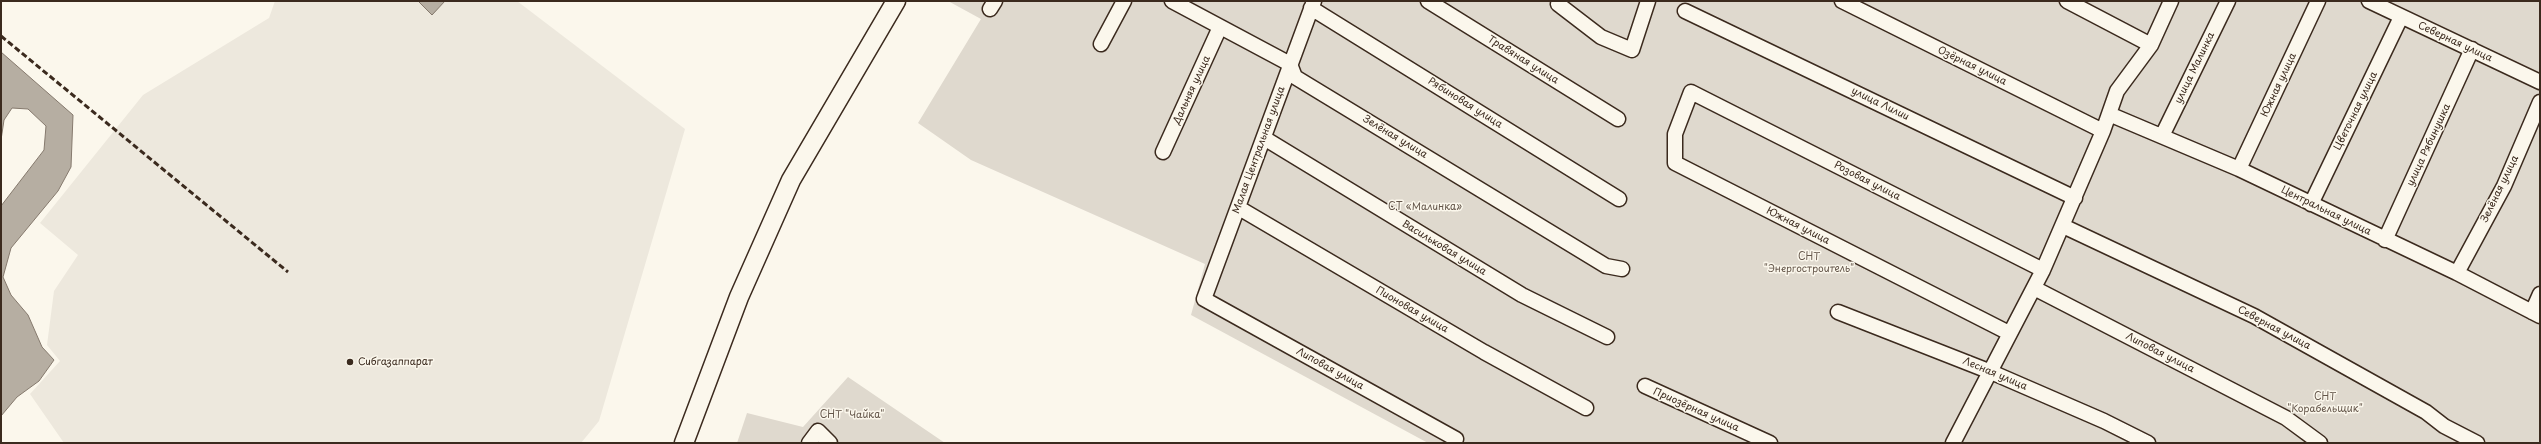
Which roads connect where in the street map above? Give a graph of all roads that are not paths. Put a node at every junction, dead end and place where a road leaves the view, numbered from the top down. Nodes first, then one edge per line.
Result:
1 (896, 1) edge
2 (1124, 1) edge
3 (1172, 1) edge
4 (1428, 1) edge
5 (1648, 1) edge
6 (1842, 1) edge
7 (2066, 1) edge
8 (2171, 1) edge
9 (2228, 1) edge
10 (2318, 1) edge
11 (2370, 1) edge
12 (1558, 4) dead end
13 (1312, 5) edge
14 (1685, 11) dead end
15 (2401, 17) junction
16 (1220, 27) junction
17 (1101, 44) dead end
18 (2151, 45) junction
19 (2472, 49) junction
20 (1290, 64) junction
21 (2540, 82) edge
22 (1691, 92) joint
23 (2540, 102) edge
24 (2109, 114) junction
25 (1618, 120) dead end
26 (2103, 131) junction
27 (2162, 136) junction
28 (1264, 138) junction
29 (1163, 152) dead end
30 (2239, 169) junction
31 (1619, 198) dead end
32 (2075, 198) junction
33 (2310, 204) junction
34 (1239, 208) junction
35 (2063, 226) junction
36 (2385, 240) junction
37 (1622, 269) dead end
38 (2043, 270) junction
39 (2457, 274) junction
40 (2034, 288) junction
41 (2540, 294) edge
42 (1204, 299) joint
43 (1838, 312) dead end
44 (2536, 314) edge
45 (2009, 333) junction
46 (1607, 337) dead end
47 (1991, 372) junction
48 (1645, 386) dead end
49 (1586, 408) dead end
50 (1456, 439) dead end
51 (684, 443) edge
52 (809, 443) edge
53 (830, 443) edge
54 (1770, 443) edge
55 (1953, 443) edge
56 (2148, 443) edge
57 (2320, 443) edge
58 (2477, 443) edge

1 - 51 main road
2 - 17 street
3 - 16 street, Зелёная улица
4 - 25 street, Травяная улица
5 - 12 street
6 - 26 street, Озёрная улица
7 - 18 street
8 - 18 street
9 - 27 street, улица Малинка
10 - 30 street, Южная улица
11 - 15 street, Северная улица
13 - 20 street, Малая Центральная улица
13 - 31 street, Рябиновая улица
14 - 32 street, улица Лилии
15 - 19 street, Северная улица
15 - 33 street, Цветочная улица
16 - 20 street, Зелёная улица
16 - 29 street, Дальняя улица
18 - 24 street
19 - 21 street, Северная улица
19 - 36 street, улица Рябинушка
20 - 28 street, Малая Центральная улица
20 - 37 street, Зелёная улица
22 - 38 street, Розовая улица
22 - 45 street, Южная улица
23 - 39 street, Зелёная улица
24 - 26 street
24 - 27 street, Центральная улица
26 - 32 street
27 - 30 street, Центральная улица
28 - 34 street, Малая Центральная улица
28 - 46 street, Васильковая улица
30 - 33 street, Центральная улица
32 - 35 street
33 - 36 street, Центральная улица
34 - 42 street, Малая Центральная улица
34 - 49 street, Пионовая улица
35 - 38 street
35 - 58 street, Северная улица
36 - 39 street, Центральная улица
38 - 40 street
39 - 44 street, Центральная улица
40 - 45 street
40 - 57 street, Липовая улица
41 - 44 street
42 - 50 street, Липовая улица
43 - 47 street, Лесная улица
45 - 47 street
47 - 55 street
47 - 56 street, Лесная улица
48 - 54 street, Приозёрная улица
52 - 53 street

